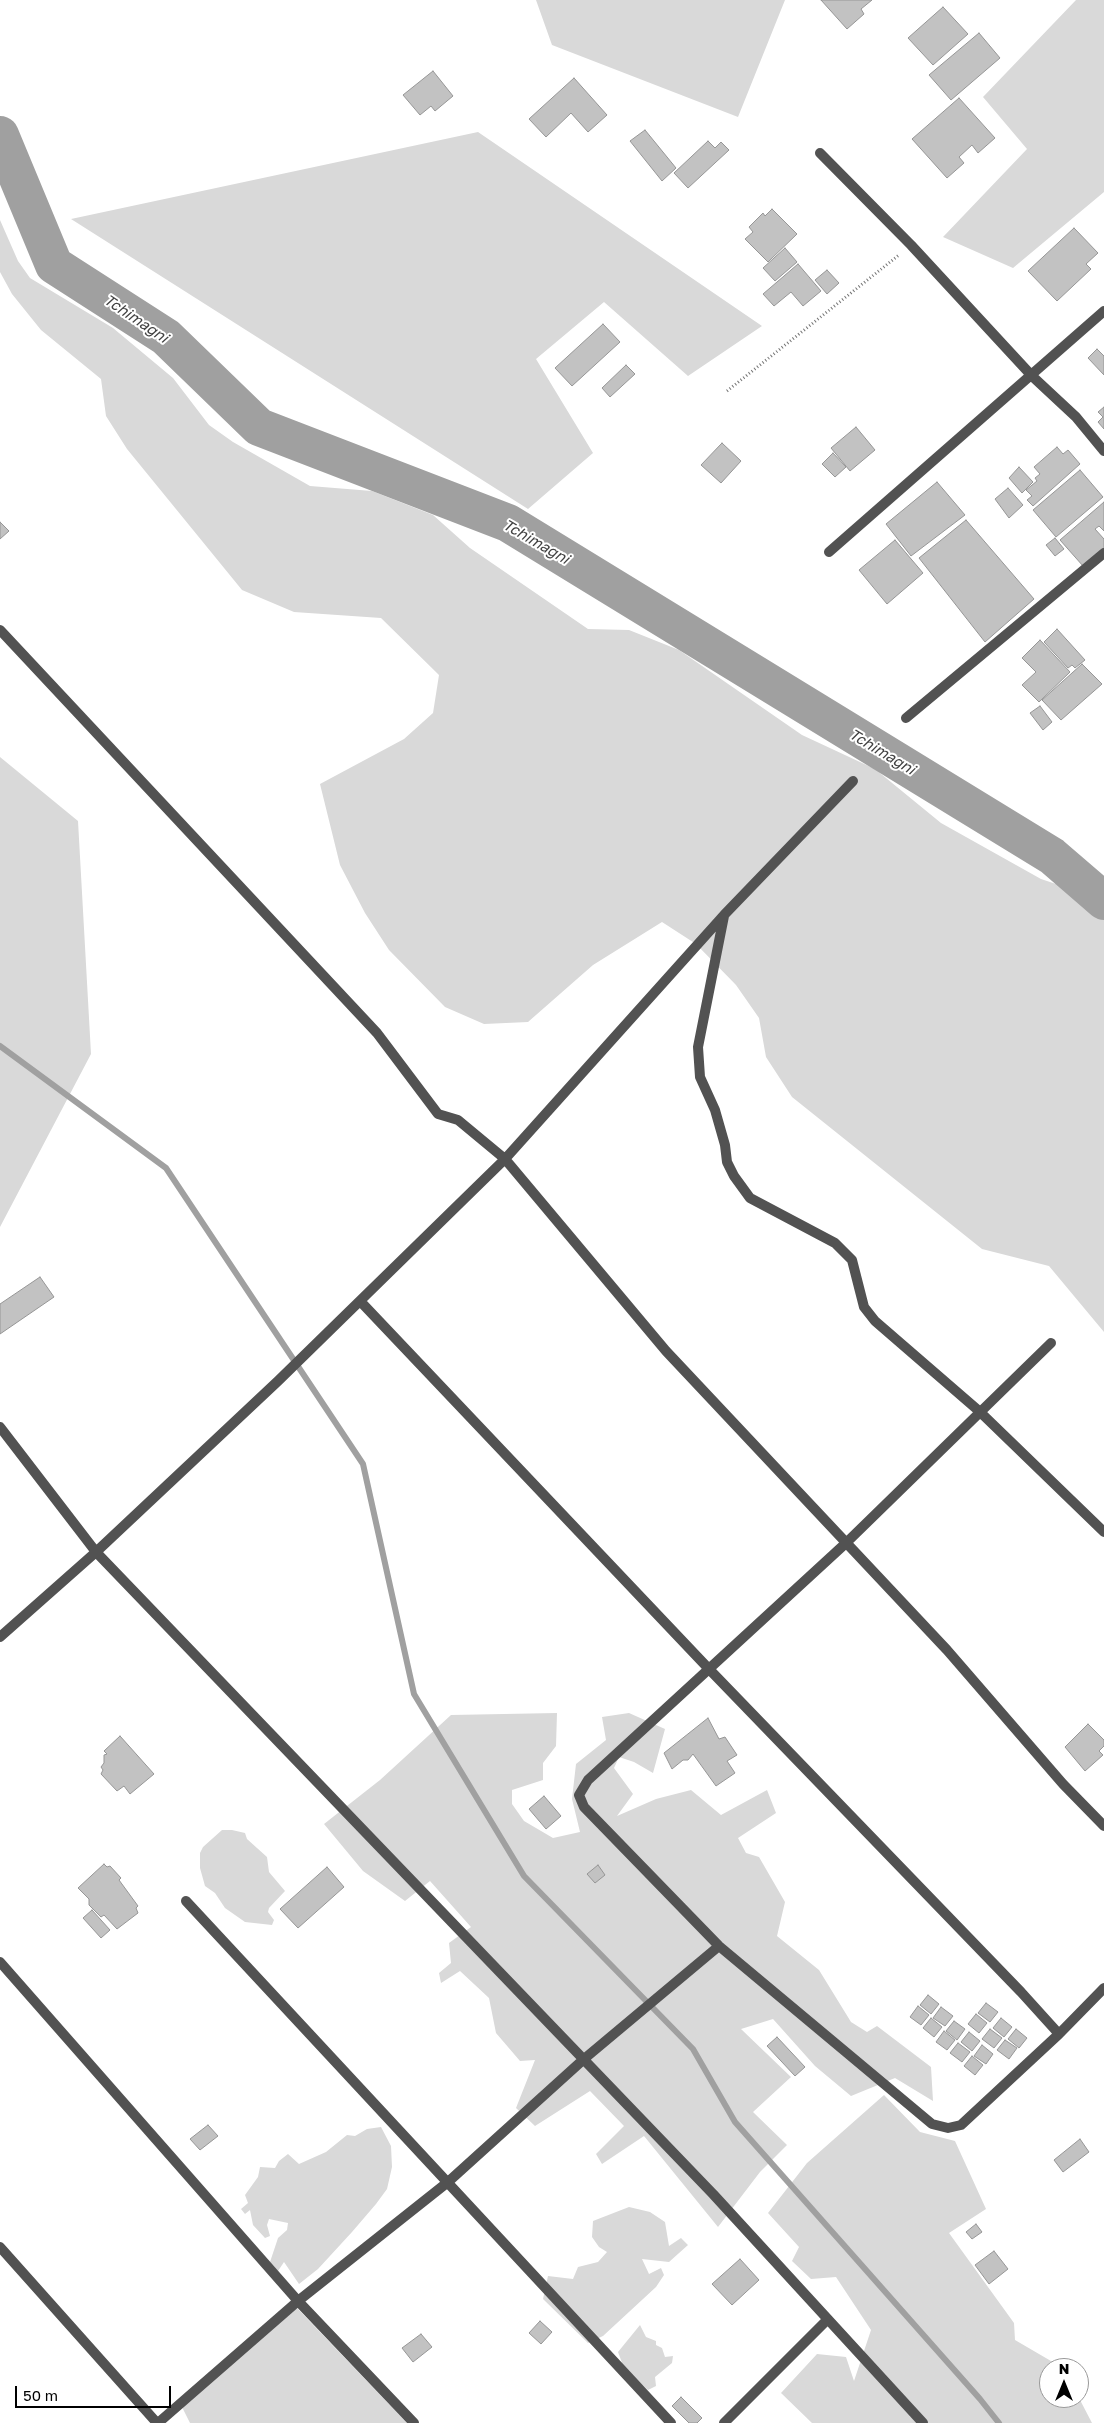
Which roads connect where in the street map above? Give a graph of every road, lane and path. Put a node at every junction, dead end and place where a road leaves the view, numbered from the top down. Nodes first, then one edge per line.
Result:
1 (820, 153) dead end
2 (911, 245) junction
3 (1104, 311) edge
4 (1032, 376) junction
5 (727, 391) dead end
6 (1104, 451) edge
7 (829, 552) dead end
8 (1104, 554) edge
9 (0, 630) edge
10 (906, 718) dead end
11 (853, 781) dead end
12 (724, 915) junction
13 (505, 1159) junction
14 (360, 1301) junction
15 (1051, 1343) dead end
16 (979, 1411) junction
17 (0, 1427) edge
18 (1104, 1532) edge
19 (846, 1543) junction
20 (96, 1552) junction
21 (0, 1637) edge
22 (708, 1668) junction
23 (1104, 1826) edge
24 (186, 1901) dead end
25 (719, 1946) junction
26 (0, 1962) edge
27 (1104, 1988) edge
28 (1059, 2034) junction
29 (584, 2059) junction
30 (448, 2182) junction
31 (0, 2247) edge
32 (298, 2301) junction
33 (827, 2320) junction
34 (157, 2423) edge
35 (414, 2423) edge
36 (671, 2423) edge
37 (724, 2423) edge
38 (923, 2423) edge

1 - 2 street
2 - 4 street
2 - 5 path
3 - 4 street
4 - 6 street
4 - 7 street
8 - 10 street
9 - 13 street
11 - 12 street
12 - 13 street
12 - 16 street
13 - 14 street
13 - 19 street
14 - 20 street
14 - 22 street
15 - 16 street
16 - 18 street
16 - 19 street
17 - 20 street
19 - 22 street
19 - 23 street
20 - 21 street
20 - 29 street
22 - 25 street
22 - 28 street
24 - 30 street
25 - 28 street
25 - 29 street
26 - 32 street
27 - 28 street
29 - 30 street
29 - 33 street
30 - 32 street
30 - 36 street
31 - 34 street
32 - 34 street
32 - 35 street
33 - 37 street
33 - 38 street

